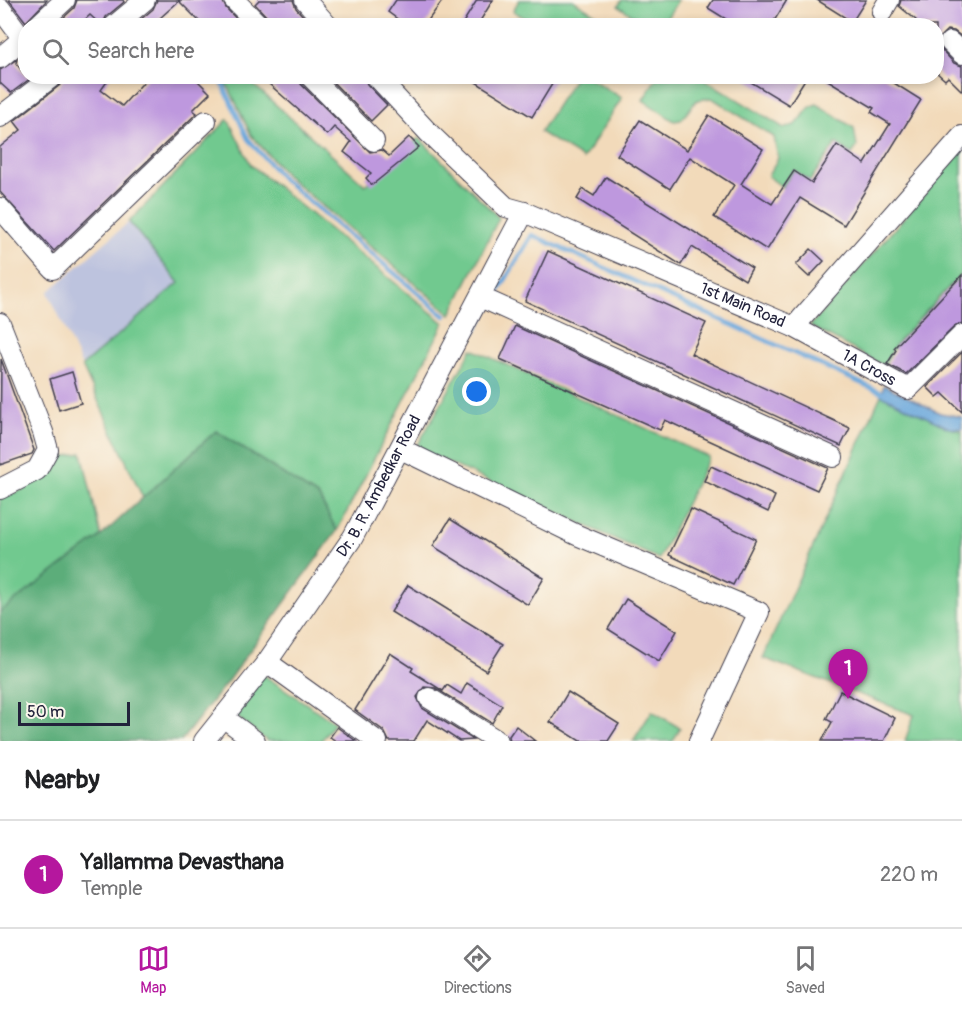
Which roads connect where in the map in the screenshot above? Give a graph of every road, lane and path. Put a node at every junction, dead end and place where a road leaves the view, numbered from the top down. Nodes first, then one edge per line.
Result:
1 (64, 0) edge
2 (144, 0) edge
3 (234, 0) edge
4 (311, 2) edge
5 (0, 8) edge
6 (46, 18) edge
7 (123, 18) edge
8 (252, 18) edge
9 (322, 18) edge
10 (18, 26) edge
11 (18, 44) edge
12 (0, 58) edge
13 (40, 84) edge
14 (318, 84) edge
15 (383, 84) edge
16 (0, 117) edge
17 (206, 121) dead end
18 (962, 136) edge
19 (374, 141) dead end
20 (0, 208) edge
21 (524, 212) junction
22 (480, 297) junction
23 (0, 323) edge
24 (794, 327) junction
25 (962, 335) edge
26 (401, 449) junction
27 (833, 457) dead end
28 (0, 489) edge
29 (267, 662) junction
30 (429, 698) dead end
31 (224, 717) junction
32 (489, 739) edge
33 (204, 741) edge
34 (255, 741) edge
35 (377, 741) edge
36 (699, 741) edge

1 - 6 street
2 - 7 street
3 - 8 street
4 - 9 street
5 - 10 street
11 - 12 street
13 - 16 street
14 - 19 street
15 - 21 street, 1st Main Road
17 - 20 street
18 - 24 street, 1st Main Road
21 - 22 street, Dr. B. R. Ambedkar Road
21 - 24 street, 1st Main Road
22 - 26 street, Dr. B. R. Ambedkar Road
22 - 27 street
23 - 28 street
24 - 25 street, 1A Cross
26 - 29 street, Dr. B. R. Ambedkar Road
26 - 36 street
29 - 31 street, Dr. B. R. Ambedkar Road
29 - 35 street
30 - 32 street
31 - 33 street, Dr. B. R. Ambedkar Road
31 - 34 street

